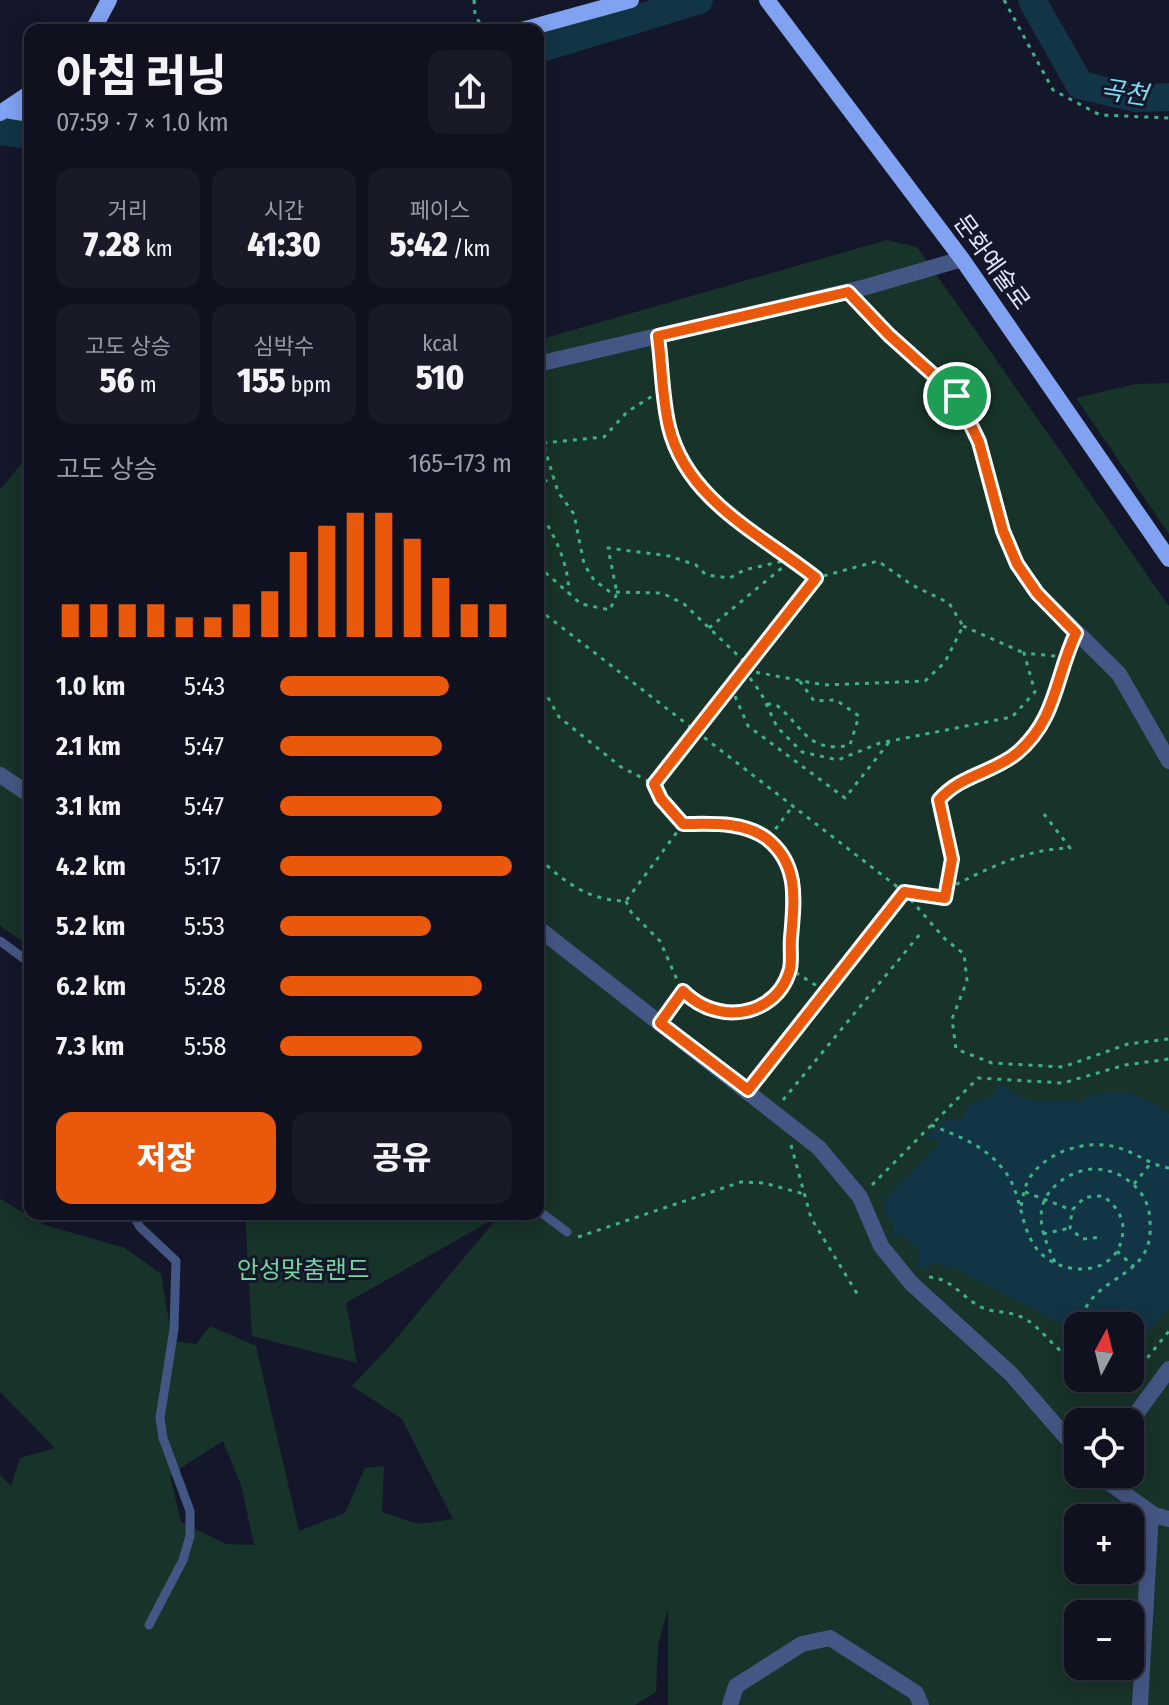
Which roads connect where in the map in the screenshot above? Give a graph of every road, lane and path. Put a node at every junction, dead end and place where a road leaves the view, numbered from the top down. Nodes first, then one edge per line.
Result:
1 (109, 0) edge
2 (474, 0) edge
3 (631, 0) edge
4 (1004, 0) edge
5 (767, 1) edge
6 (96, 24) edge
7 (480, 24) edge
8 (544, 24) edge
9 (24, 97) edge
10 (3, 111) edge
11 (24, 113) edge
12 (1169, 118) edge
13 (962, 259) junction
14 (848, 292) junction
15 (658, 336) junction
16 (544, 363) edge
17 (665, 388) junction
18 (544, 443) edge
19 (544, 446) edge
20 (553, 476) junction
21 (544, 482) edge
22 (544, 518) edge
23 (792, 559) junction
24 (1169, 559) edge
25 (544, 571) edge
26 (816, 578) junction
27 (617, 593) junction
28 (569, 594) junction
29 (544, 614) edge
30 (963, 626) junction
31 (709, 628) junction
32 (1076, 633) junction
33 (1024, 653) junction
34 (1064, 657) junction
35 (748, 665) junction
36 (744, 670) junction
37 (799, 680) junction
38 (731, 687) junction
39 (544, 691) edge
40 (766, 704) junction
41 (694, 733) junction
42 (890, 741) junction
43 (1169, 761) edge
44 (0, 775) edge
45 (654, 784) junction
46 (24, 791) edge
47 (792, 807) junction
48 (1044, 814) dead end
49 (683, 824) junction
50 (768, 839) junction
51 (544, 863) edge
52 (947, 889) junction
53 (904, 892) junction
54 (626, 901) junction
55 (544, 933) edge
56 (920, 934) dead end
57 (0, 941) edge
58 (24, 959) edge
59 (790, 969) junction
60 (683, 991) junction
61 (825, 991) junction
62 (660, 1023) junction
63 (1169, 1039) edge
64 (1169, 1059) edge
65 (748, 1090) junction
66 (774, 1111) junction
67 (931, 1125) junction
68 (789, 1137) dead end
69 (1151, 1163) junction
70 (1169, 1168) edge
71 (1134, 1184) junction
72 (1025, 1192) junction
73 (804, 1194) junction
74 (860, 1197) junction
75 (1021, 1206) junction
76 (1072, 1210) junction
77 (544, 1215) edge
78 (136, 1220) edge
79 (1070, 1228) junction
80 (567, 1232) joint
81 (1043, 1234) junction
82 (1102, 1237) dead end
83 (1117, 1251) junction
84 (1056, 1263) junction
85 (1134, 1267) junction
86 (908, 1279) junction
87 (858, 1295) dead end
88 (1084, 1312) edge
89 (1169, 1331) edge
90 (1064, 1352) edge
91 (1144, 1359) edge
92 (1169, 1369) edge
93 (1140, 1408) edge
94 (1064, 1435) edge
95 (1116, 1488) edge
96 (1151, 1513) junction
97 (1169, 1519) edge
98 (149, 1625) dead end
99 (730, 1705) edge
100 (921, 1705) edge
101 (1140, 1705) edge

1 - 6 street
2 - 7 path
3 - 8 street
4 - 12 path
5 - 13 street, 문화예술로
9 - 10 street
10 - 11 street
13 - 14 street
13 - 24 street, 문화예술로
14 - 15 street
14 - 32 street
15 - 16 street
15 - 17 path
17 - 18 path
17 - 23 path
19 - 20 path
20 - 21 path
20 - 27 path
22 - 28 path
23 - 26 path
23 - 27 path
23 - 31 path
25 - 28 path
26 - 30 path
26 - 35 path
27 - 28 path
27 - 31 path
29 - 41 path
30 - 33 path
30 - 37 path
31 - 35 path
32 - 34 path
32 - 43 street
33 - 34 path
33 - 42 path
34 - 52 path
35 - 36 path
36 - 37 path
36 - 38 path
36 - 40 path
37 - 40 path
38 - 41 path
38 - 42 path
39 - 45 path
40 - 42 path
41 - 45 path
41 - 47 path
44 - 46 street
45 - 49 path
47 - 50 path
47 - 53 path
48 - 52 path
49 - 50 path
49 - 54 path
50 - 59 path
51 - 54 path
52 - 53 path
53 - 61 path
53 - 63 path
54 - 60 path
55 - 62 street
56 - 66 path
57 - 58 lane
59 - 60 path
59 - 61 path
60 - 62 path
61 - 65 path
62 - 65 street
64 - 67 path
65 - 66 street
66 - 74 street
67 - 74 path
67 - 75 path
68 - 73 path
69 - 70 path
69 - 71 path
69 - 72 path
71 - 81 path
71 - 85 path
72 - 75 path
72 - 76 path
73 - 80 path
73 - 87 path
74 - 86 street
75 - 84 path
76 - 79 path
76 - 83 path
77 - 80 lane
78 - 98 lane
79 - 81 path
79 - 82 path
81 - 84 path
83 - 84 path
83 - 85 path
85 - 88 path
86 - 90 path
86 - 94 street
89 - 91 path
92 - 93 street
95 - 96 street
96 - 97 street
96 - 101 street
99 - 100 street

